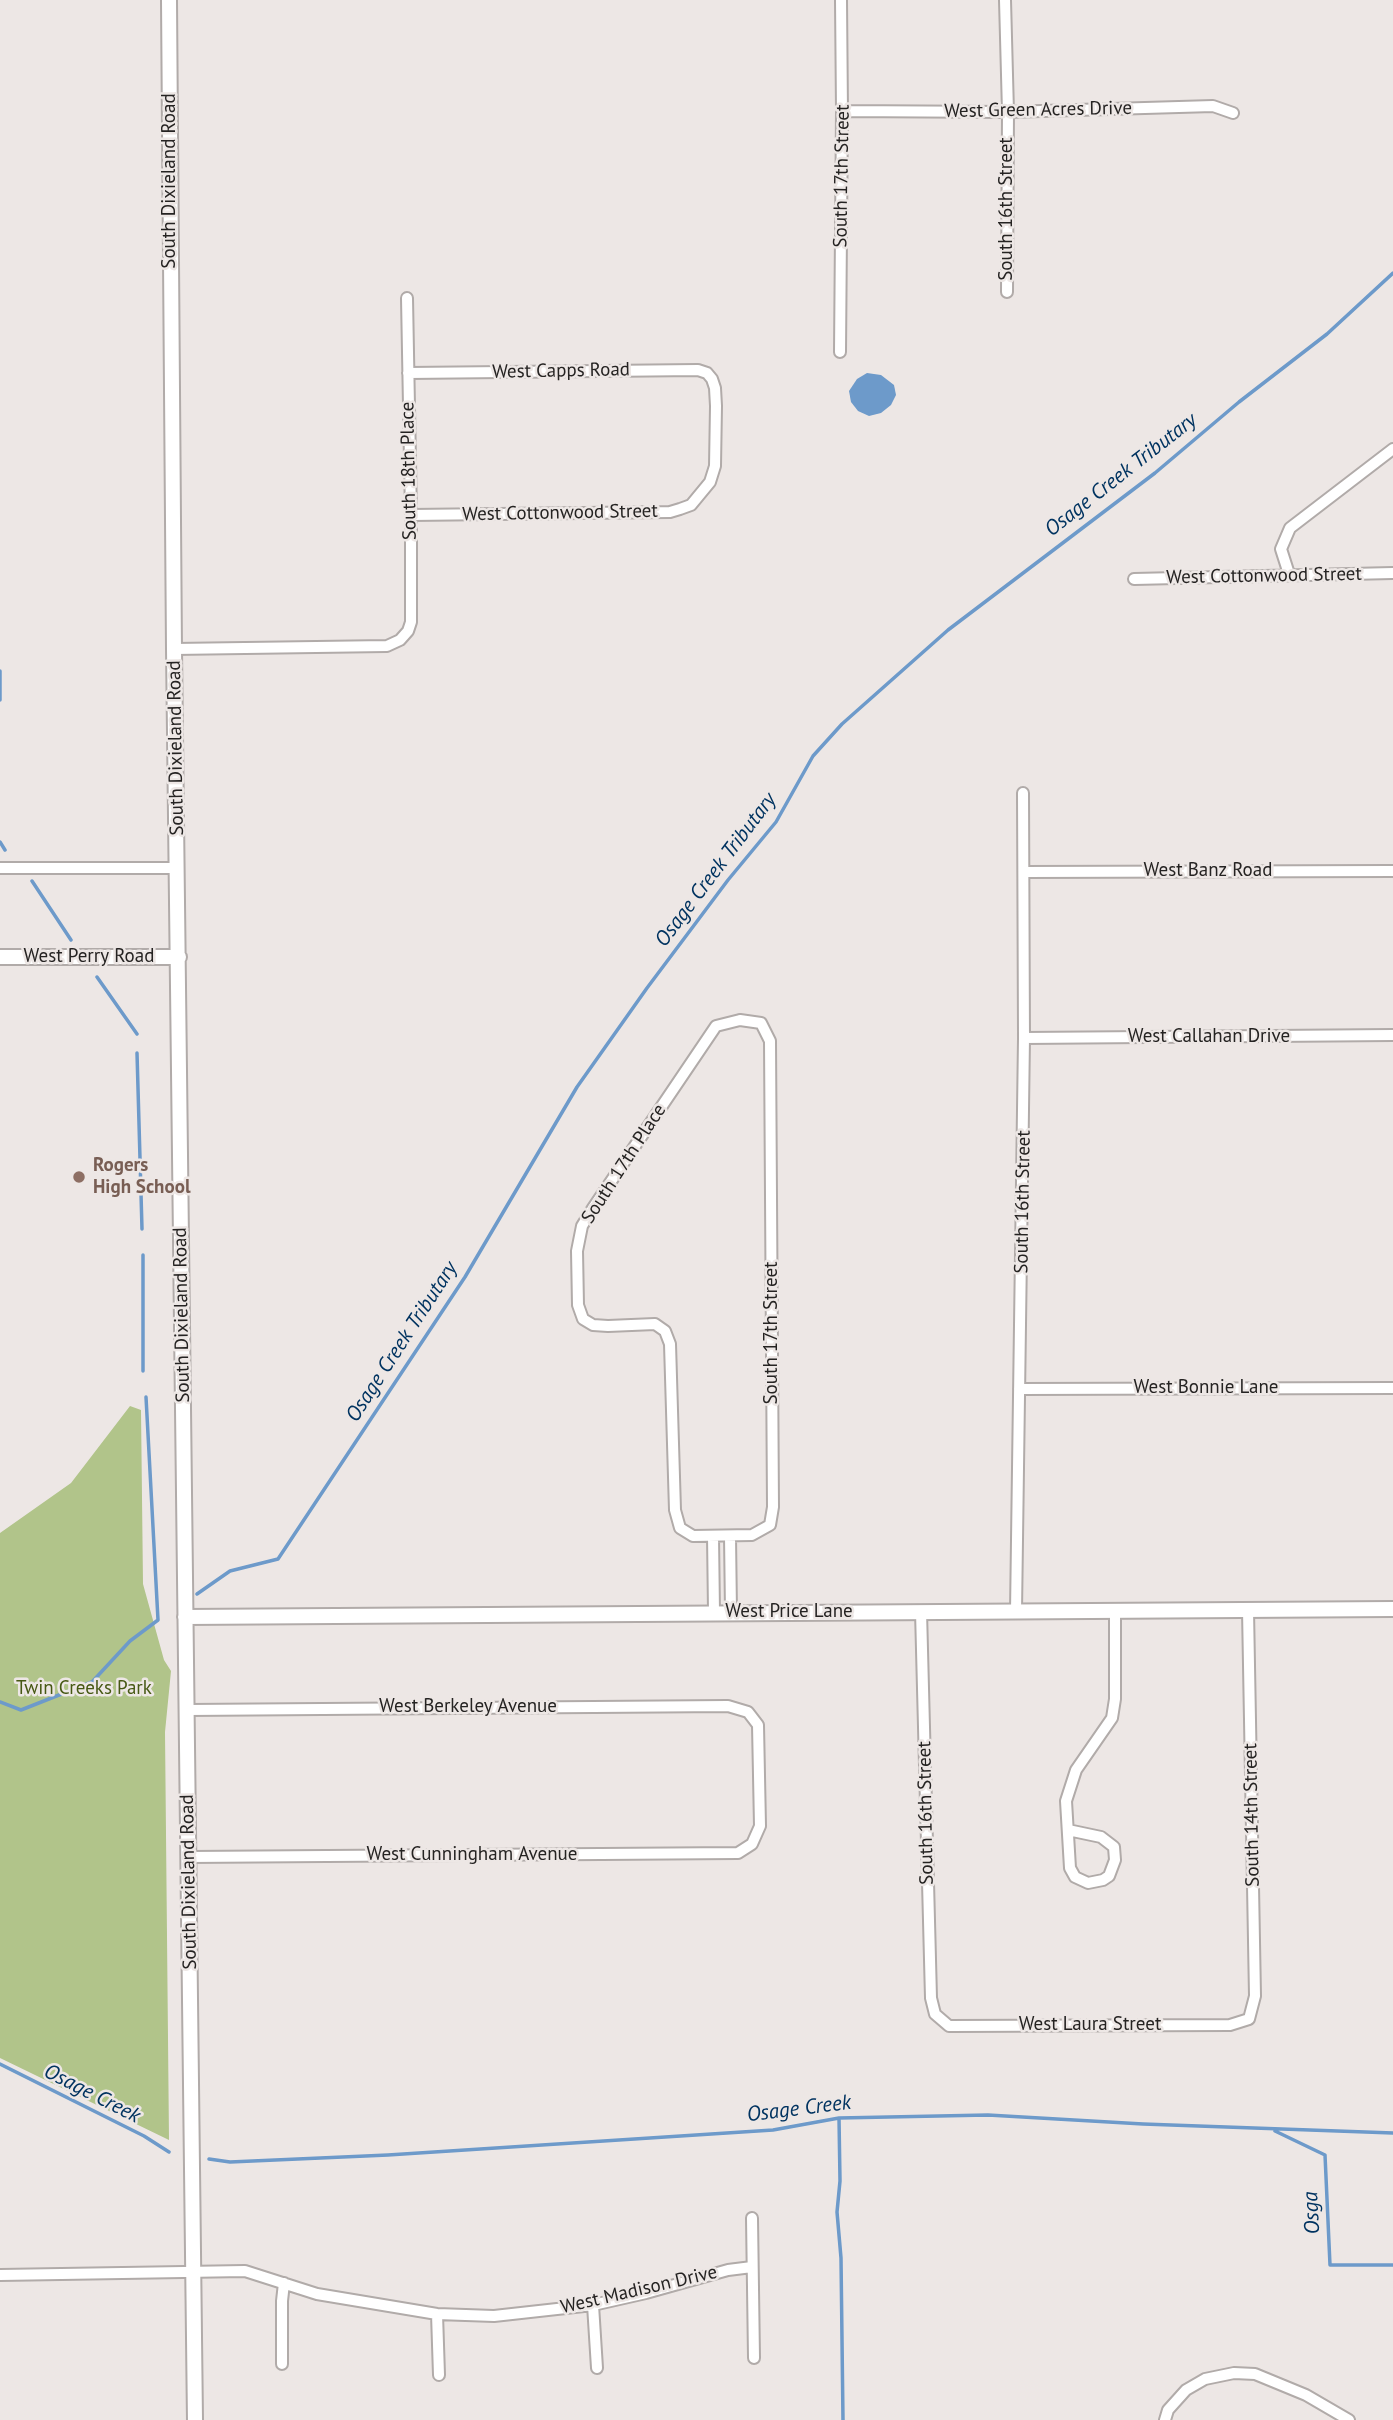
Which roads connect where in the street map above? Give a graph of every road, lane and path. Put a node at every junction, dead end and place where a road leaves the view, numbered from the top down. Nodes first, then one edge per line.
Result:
1 (169, 0) edge
2 (841, 0) edge
3 (1005, 0) edge
4 (842, 111) junction
5 (1008, 112) junction
6 (1233, 113) dead end
7 (1007, 292) dead end
8 (407, 298) dead end
9 (840, 352) dead end
10 (408, 373) junction
11 (1393, 449) edge
12 (703, 492) joint
13 (411, 515) junction
14 (1393, 573) edge
15 (1289, 574) junction
16 (1134, 579) dead end
17 (174, 649) junction
18 (1023, 793) dead end
19 (0, 868) edge
20 (178, 868) junction
21 (1393, 871) edge
22 (1024, 872) junction
23 (0, 957) edge
24 (178, 957) junction
25 (761, 1023) joint
26 (1393, 1035) edge
27 (1024, 1038) junction
28 (1393, 1388) edge
29 (1019, 1389) junction
30 (713, 1536) junction
31 (730, 1536) junction
32 (1393, 1609) edge
33 (1115, 1610) junction
34 (1248, 1610) junction
35 (921, 1611) junction
36 (1016, 1611) junction
37 (714, 1612) junction
38 (731, 1612) junction
39 (185, 1617) junction
40 (187, 1710) junction
41 (1068, 1830) junction
42 (752, 1844) joint
43 (189, 1857) junction
44 (935, 2014) joint
45 (1249, 2019) joint
46 (752, 2218) dead end
47 (752, 2267) junction
48 (195, 2273) junction
49 (0, 2275) edge
50 (284, 2283) junction
51 (593, 2305) junction
52 (436, 2314) junction
53 (754, 2358) dead end
54 (282, 2364) dead end
55 (597, 2368) dead end
56 (439, 2375) dead end
57 (195, 2420) edge
58 (1165, 2420) edge
59 (1349, 2420) edge

1 - 17 main road, South Dixieland Road
2 - 4 street, South 17th Street
3 - 5 street, South 16th Street
4 - 5 street, West Green Acres Drive
4 - 9 street, South 17th Street
5 - 6 street, West Green Acres Drive
5 - 7 street, South 16th Street
8 - 10 street, South 18th Place
10 - 12 street, West Capps Road
10 - 13 street, South 18th Place
11 - 15 street
12 - 13 street, West Cottonwood Street
13 - 17 street, South 18th Place
14 - 15 street, West Cottonwood Street
15 - 16 street, West Cottonwood Street
17 - 20 main road, South Dixieland Road
18 - 22 street, South 16th Street
19 - 20 street
20 - 24 main road, South Dixieland Road
21 - 22 street, West Banz Road
22 - 27 street, South 16th Street
23 - 24 main road, West Perry Road
24 - 39 main road, South Dixieland Road
25 - 30 street, South 17th Place
25 - 31 street, South 17th Street
26 - 27 street, West Callahan Drive
27 - 29 street, South 16th Street
28 - 29 street, West Bonnie Lane
29 - 36 street, South 16th Street
30 - 31 street, South 17th Place
30 - 37 street
31 - 38 street
32 - 34 main road, West Price Lane
33 - 34 main road, West Price Lane
33 - 36 main road, West Price Lane
33 - 41 street
34 - 45 street, South 14th Street
35 - 36 main road, West Price Lane
35 - 38 main road, West Price Lane
35 - 44 street, South 16th Street
37 - 38 main road, West Price Lane
37 - 39 main road, West Price Lane
39 - 40 main road, South Dixieland Road
40 - 42 street, West Berkeley Avenue
40 - 43 main road, South Dixieland Road
41 - 41 street
42 - 43 street, West Cunningham Avenue
43 - 48 main road, South Dixieland Road
44 - 45 street, West Laura Street
46 - 47 street
47 - 51 street, West Madison Drive
47 - 53 street
48 - 49 street, West Madison Drive
48 - 50 street, West Madison Drive
48 - 57 main road, South Dixieland Road
50 - 52 street, West Madison Drive
50 - 54 street
51 - 52 street, West Madison Drive
51 - 55 street
52 - 56 street
58 - 59 street

